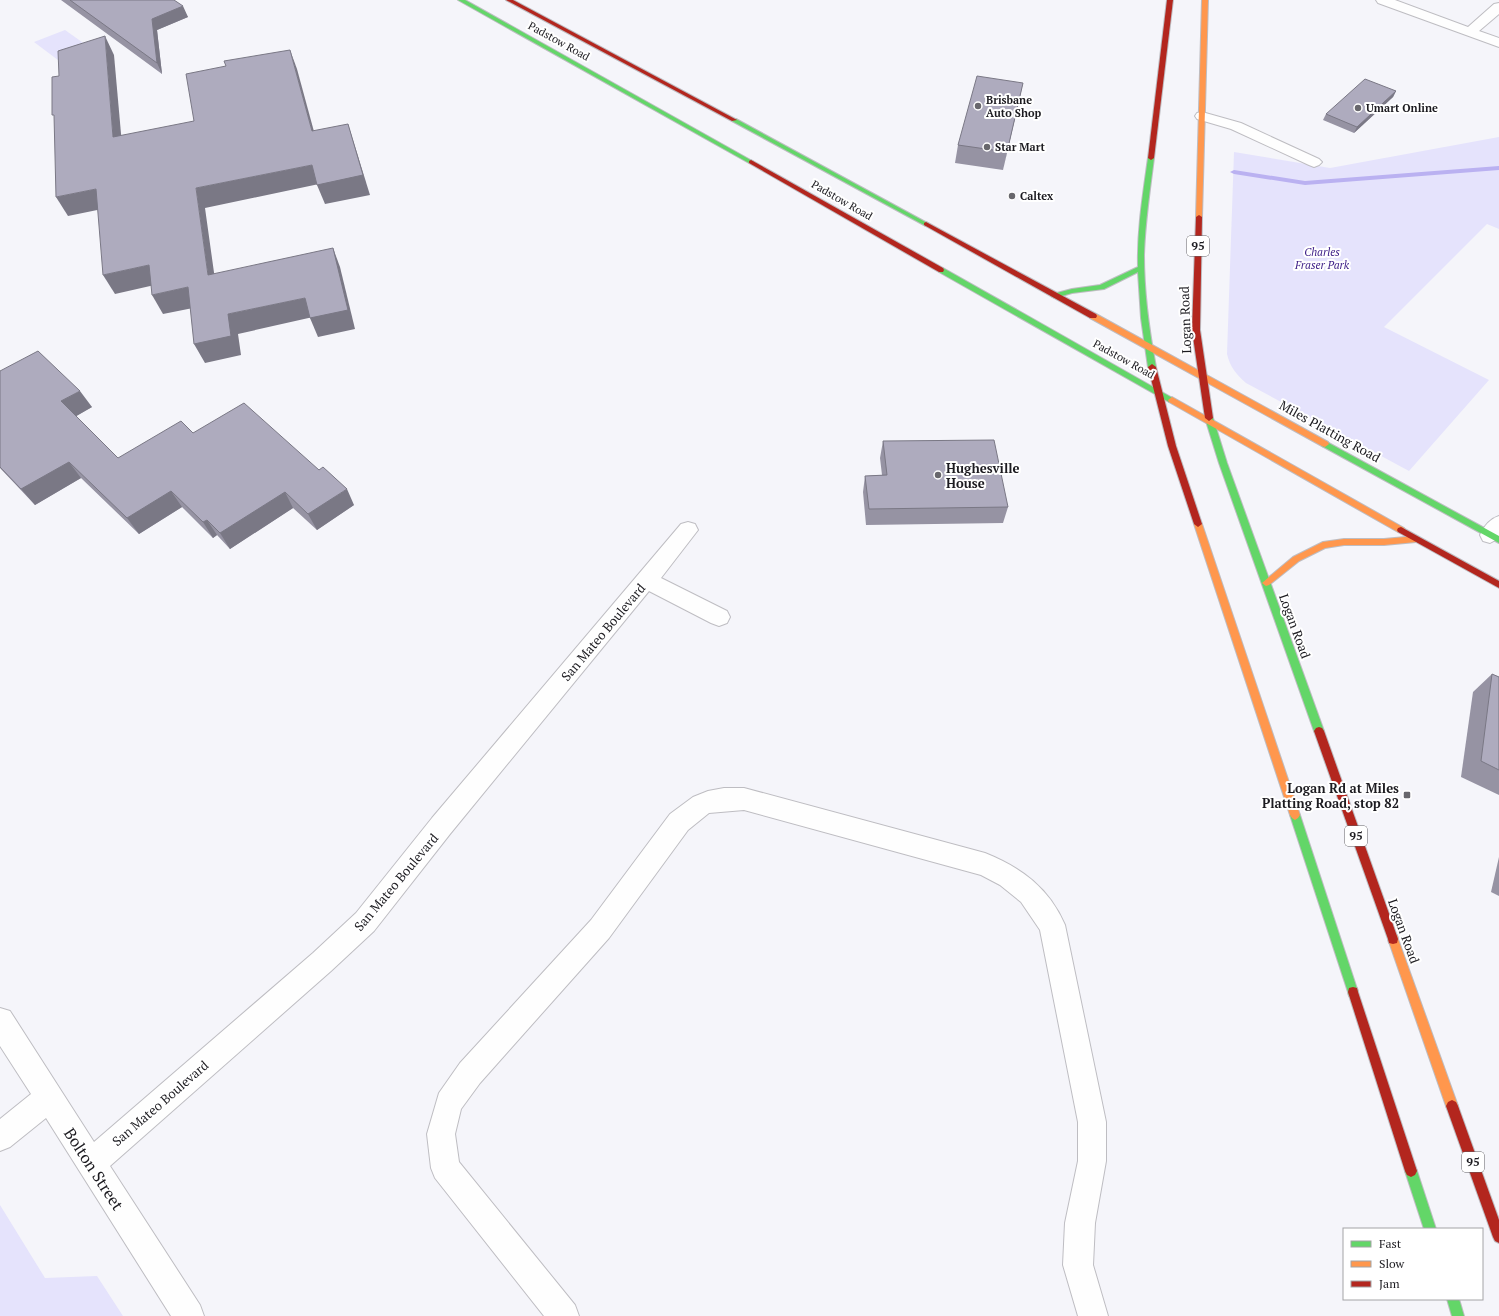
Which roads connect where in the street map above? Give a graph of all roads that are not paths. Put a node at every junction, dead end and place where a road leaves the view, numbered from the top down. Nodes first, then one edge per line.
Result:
1 (461, 0) edge
2 (509, 0) edge
3 (1170, 0) edge
4 (1205, 0) edge
5 (1383, 0) edge
6 (1499, 7) edge
7 (1470, 32) junction
8 (1499, 43) edge
9 (1202, 116) junction
10 (1314, 162) dead end
11 (1141, 268) junction
12 (1054, 296) junction
13 (1148, 346) junction
14 (1202, 375) junction
15 (1157, 392) junction
16 (1210, 422) junction
17 (688, 530) dead end
18 (1496, 533) edge
19 (1416, 539) junction
20 (646, 580) junction
21 (1266, 583) junction
22 (1499, 585) edge
23 (719, 617) dead end
24 (0, 1021) edge
25 (49, 1097) junction
26 (0, 1137) edge
27 (90, 1163) junction
28 (1430, 1228) edge
29 (1499, 1236) edge
30 (1453, 1300) edge
31 (189, 1316) edge
32 (564, 1316) edge
33 (1093, 1316) edge
34 (1458, 1316) edge

1 - 15 main road, Padstow Road
2 - 12 main road, Padstow Road
3 - 11 main road
4 - 9 main road, Logan Road / 95
5 - 7 street
6 - 7 street
7 - 8 street
9 - 10 street
9 - 14 main road, Logan Road / 95
11 - 12 main road
11 - 13 main road
12 - 13 main road, Padstow Road
13 - 14 main road, Miles Platting Road
13 - 15 main road
14 - 16 main road, Logan Road / 95
14 - 18 main road, Miles Platting Road
15 - 16 main road, Padstow Road
15 - 28 main road
16 - 19 main road
16 - 21 main road, Logan Road / 95
17 - 20 street, San Mateo Boulevard
19 - 21 main road
19 - 22 main road
20 - 23 street, San Mateo Boulevard
20 - 27 street, San Mateo Boulevard
21 - 29 main road, Logan Road / 95
24 - 25 street, Bolton Street
25 - 26 street
25 - 27 street, Bolton Street
27 - 31 street, Bolton Street
30 - 34 main road
32 - 33 street

